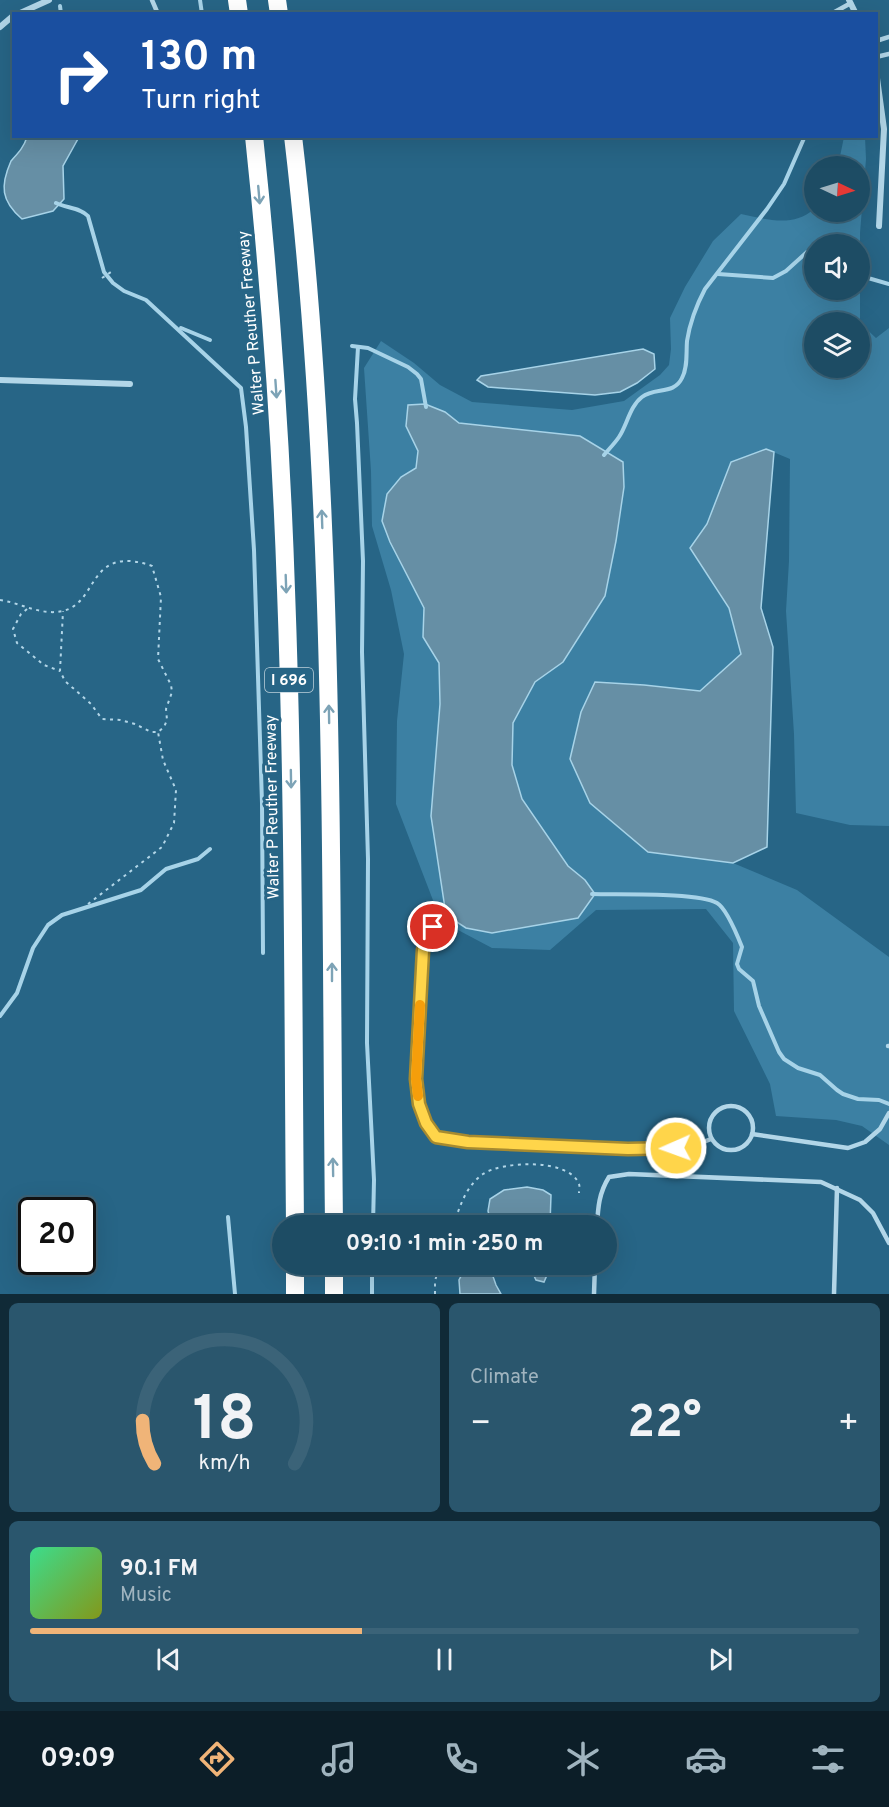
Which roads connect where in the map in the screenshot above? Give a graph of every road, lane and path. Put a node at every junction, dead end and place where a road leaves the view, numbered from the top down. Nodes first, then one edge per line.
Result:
1 (49, 0) edge
2 (850, 1) edge
3 (22, 12) edge
4 (834, 12) edge
5 (12, 17) edge
6 (0, 27) edge
7 (878, 86) edge
8 (254, 138) edge
9 (293, 138) edge
10 (881, 191) junction
11 (889, 192) edge
12 (879, 226) dead end
13 (111, 272) dead end
14 (102, 278) dead end
15 (0, 380) edge
16 (130, 384) dead end
17 (0, 600) edge
18 (28, 608) junction
19 (63, 611) junction
20 (60, 671) junction
21 (158, 732) junction
22 (88, 904) dead end
23 (433, 927) dead end
24 (889, 1113) edge
25 (752, 1134) junction
26 (711, 1139) junction
27 (837, 1188) junction
28 (579, 1193) dead end
29 (295, 1215) edge
30 (334, 1215) edge
31 (457, 1215) edge
32 (597, 1215) edge
33 (889, 1243) edge
34 (295, 1275) edge
35 (334, 1275) edge
36 (437, 1275) edge
37 (595, 1275) edge
38 (295, 1294) edge
39 (334, 1294) edge
40 (435, 1294) edge
41 (594, 1294) edge
42 (834, 1294) edge

1 - 3 street
2 - 4 lane
5 - 6 street
7 - 10 street
8 -> 29 highway, Walter P Reuther Freeway / I 696
30 -> 9 highway, I 696
10 - 11 street
10 - 12 street
13 - 14 path
15 - 16 street
17 - 18 path
18 - 19 path
18 - 20 path
19 - 20 path
19 - 21 path
20 - 21 path
21 - 22 path
23 - 26 lane
24 - 25 lane
25 - 26 lane
25 - 26 lane
27 - 32 lane
27 - 33 lane
27 - 42 lane
28 - 31 path
34 - 38 highway
35 - 39 highway
36 - 40 path
37 - 41 lane

